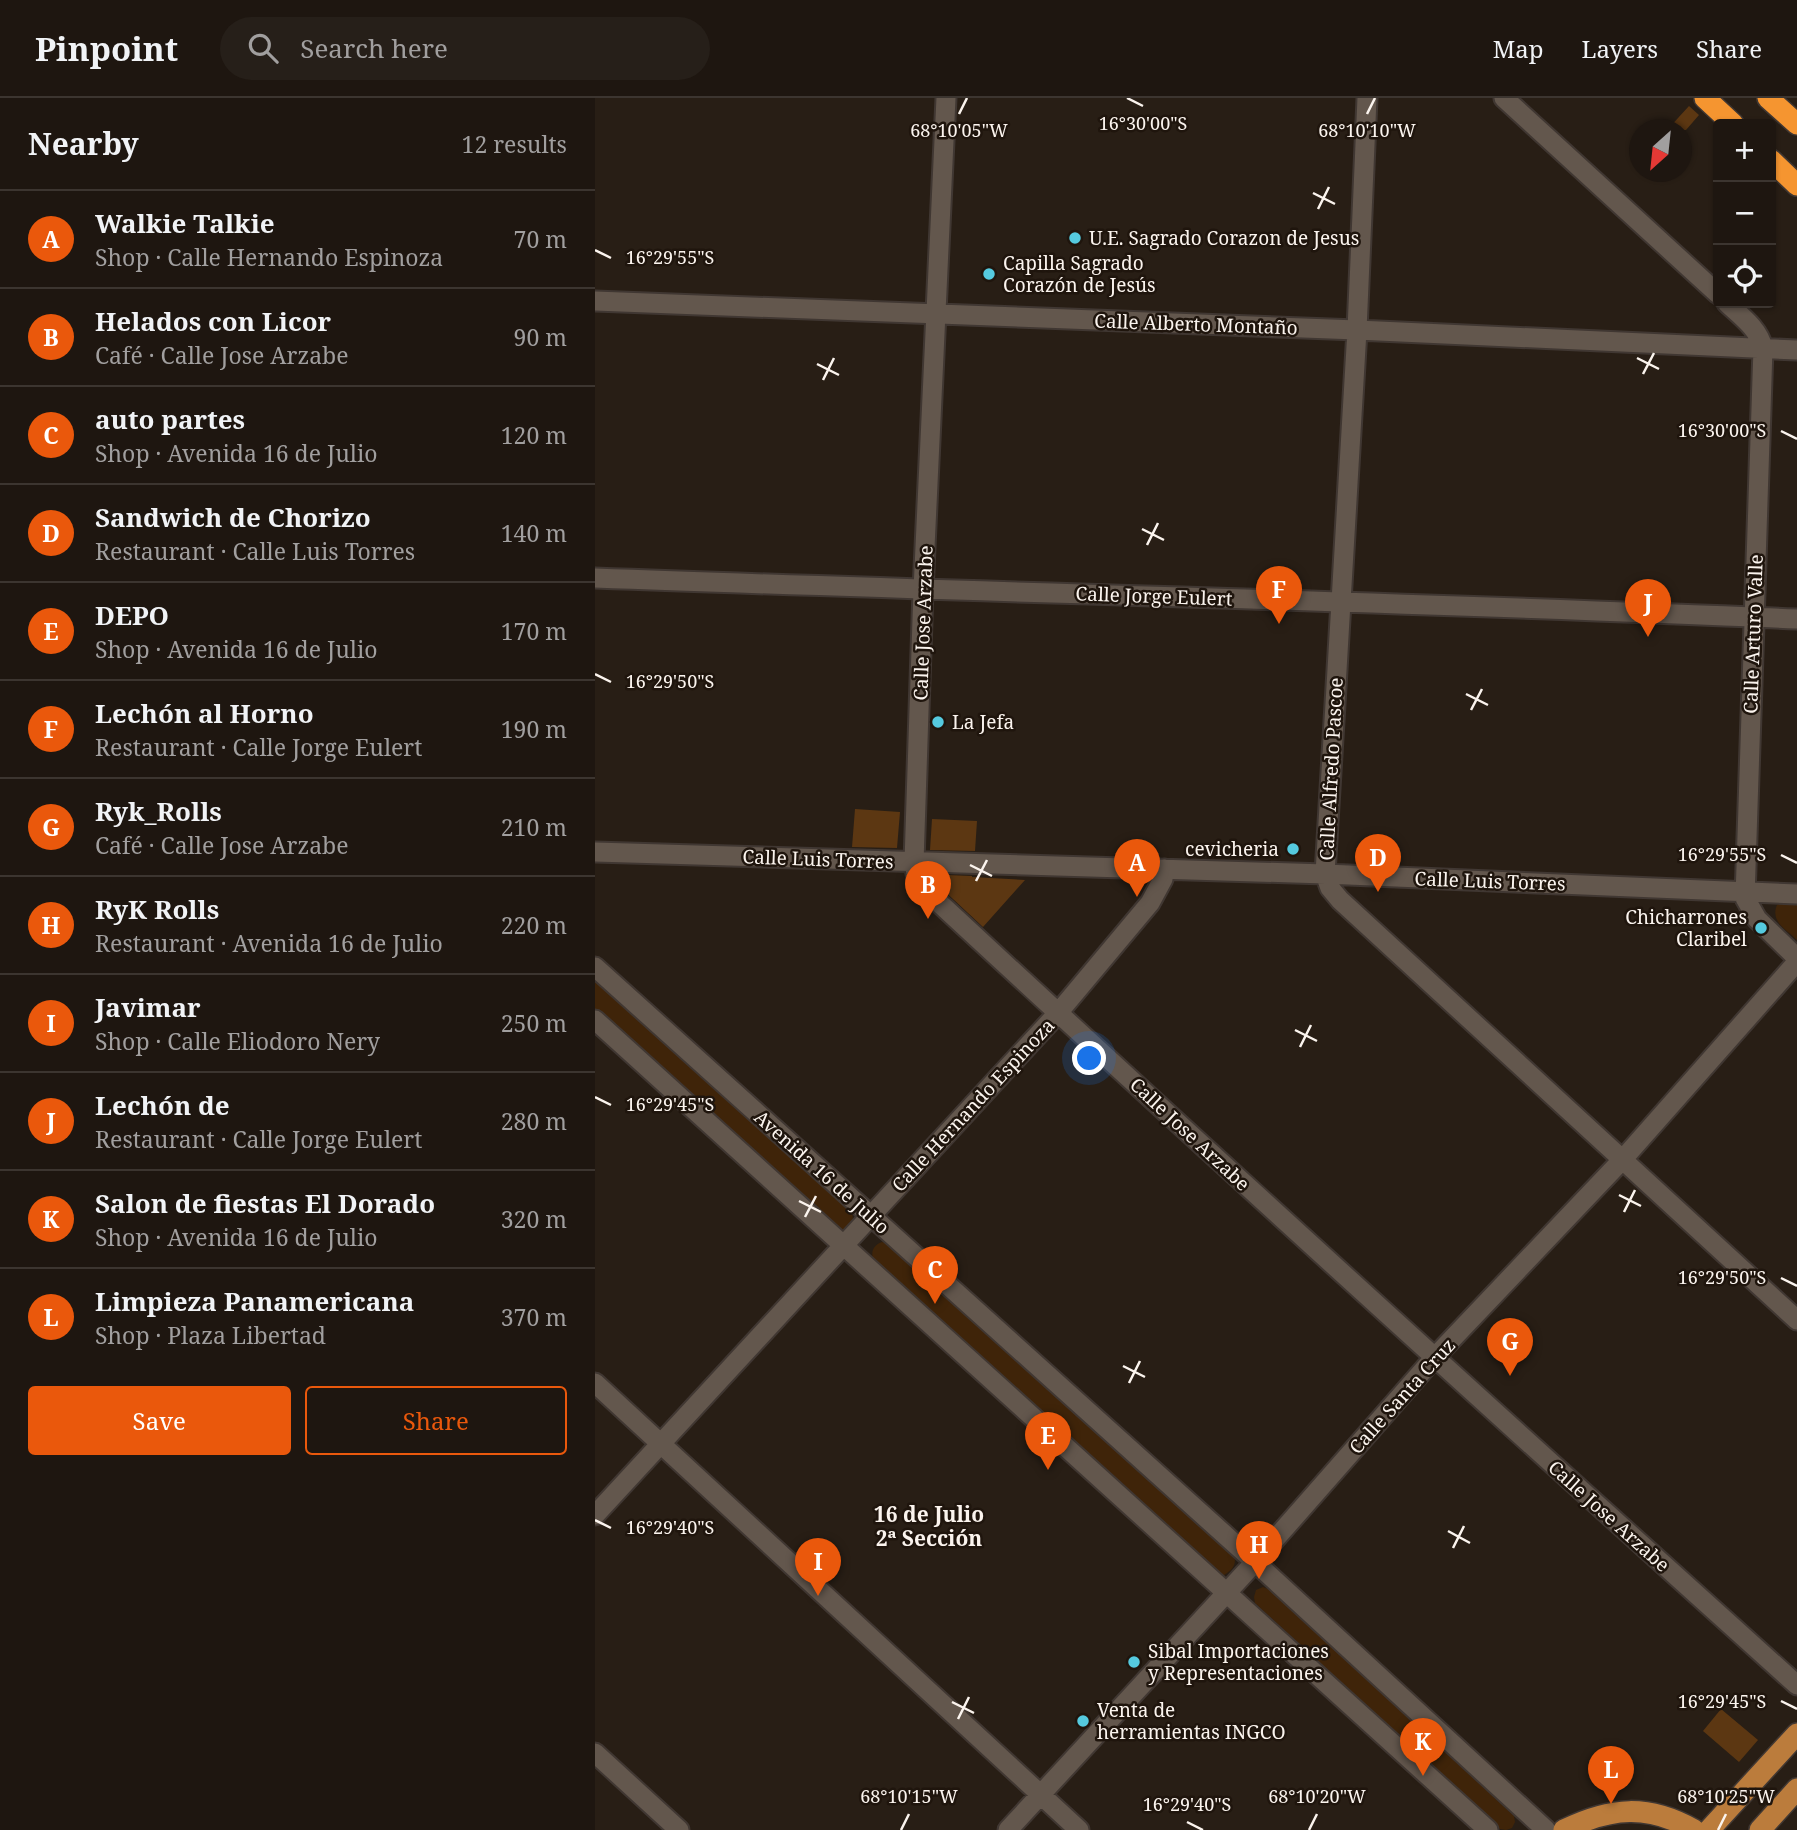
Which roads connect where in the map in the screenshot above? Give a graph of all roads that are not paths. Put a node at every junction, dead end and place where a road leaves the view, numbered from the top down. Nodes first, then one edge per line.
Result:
1 (946, 98) edge
2 (1367, 98) edge
3 (1504, 98) edge
4 (1705, 98) edge
5 (1768, 98) edge
6 (1728, 119) edge
7 (1797, 124) edge
8 (1776, 165) edge
9 (1797, 185) edge
10 (1713, 290) edge
11 (595, 301) edge
12 (1732, 308) edge
13 (936, 314) junction
14 (1357, 330) junction
15 (1763, 348) junction
16 (1797, 350) edge
17 (595, 578) edge
18 (923, 590) junction
19 (1341, 601) junction
20 (1754, 617) junction
21 (1797, 619) edge
22 (595, 852) edge
23 (914, 862) junction
24 (1164, 869) junction
25 (1325, 874) junction
26 (1745, 892) junction
27 (1797, 894) edge
28 (1797, 960) edge
29 (595, 967) edge
30 (1058, 1013) junction
31 (595, 1020) edge
32 (1623, 1159) junction
33 (871, 1216) junction
34 (844, 1245) junction
35 (1797, 1320) edge
36 (1434, 1358) junction
37 (595, 1383) edge
38 (661, 1444) junction
39 (595, 1515) edge
40 (1255, 1562) junction
41 (1227, 1593) junction
42 (1797, 1685) edge
43 (1797, 1734) edge
44 (595, 1753) edge
45 (1797, 1789) edge
46 (1040, 1795) junction
47 (679, 1830) edge
48 (1008, 1830) edge
49 (1079, 1830) edge
50 (1488, 1830) edge
51 (1546, 1830) edge
52 (1565, 1830) edge
53 (1694, 1830) edge
54 (1709, 1830) edge
55 (1760, 1830) edge

1 - 13 street, Calle Jose Arzabe
2 - 14 street, Calle Alfredo Pascoe
3 - 10 street
4 - 6 highway
5 - 7 highway
8 - 9 highway
11 - 13 street, Calle Alberto Montaño
12 - 15 street
13 - 14 street, Calle Alberto Montaño
13 - 18 street, Calle Jose Arzabe
14 - 15 street, Calle Alberto Montaño
14 - 19 street, Calle Alfredo Pascoe
15 - 16 street, Calle Alberto Montaño
15 - 20 street, Calle Arturo Valle
17 - 18 street, Calle Jorge Eulert
18 - 19 street, Calle Jorge Eulert
18 - 23 street, Calle Jose Arzabe
19 - 20 street, Calle Jorge Eulert
19 - 25 street, Calle Alfredo Pascoe
20 - 21 street, Calle Jorge Eulert
20 - 26 street, Calle Arturo Valle
22 - 23 street, Calle Luis Torres
23 - 24 street, Calle Luis Torres
23 - 30 street, Calle Jose Arzabe
24 - 25 street, Calle Luis Torres
24 - 30 street, Calle Hernando Espinoza
25 - 26 street, Calle Luis Torres
25 - 32 street, Calle Alfredo Pascoe
26 - 27 street, Calle Luis Torres
26 - 28 street, Calle Arturo Valle
28 - 32 street, Calle Santa Cruz
29 - 33 street, Avenida 16 de Julio
30 - 33 street, Calle Hernando Espinoza
30 - 36 street, Calle Jose Arzabe
31 - 34 street, Avenida 16 de Julio
32 - 35 street, Calle Alfredo Pascoe
32 - 36 street, Calle Santa Cruz
33 - 34 street, Calle Hernando Espinoza
33 - 40 street, Avenida 16 de Julio
34 - 38 street, Calle Hernando Espinoza
34 - 41 street, Avenida 16 de Julio
36 - 40 street, Calle Santa Cruz
36 - 42 street, Calle Jose Arzabe
37 - 38 street
38 - 39 street, Calle Hernando Espinoza
38 - 46 street
40 - 41 street, Calle Santa Cruz
40 - 51 street, Avenida 16 de Julio
41 - 46 street, Calle Santa Cruz
41 - 50 street, Avenida 16 de Julio
43 - 54 main road
44 - 47 street
45 - 55 main road
46 - 48 street, Calle Santa Cruz
46 - 49 street
52 - 53 main road

